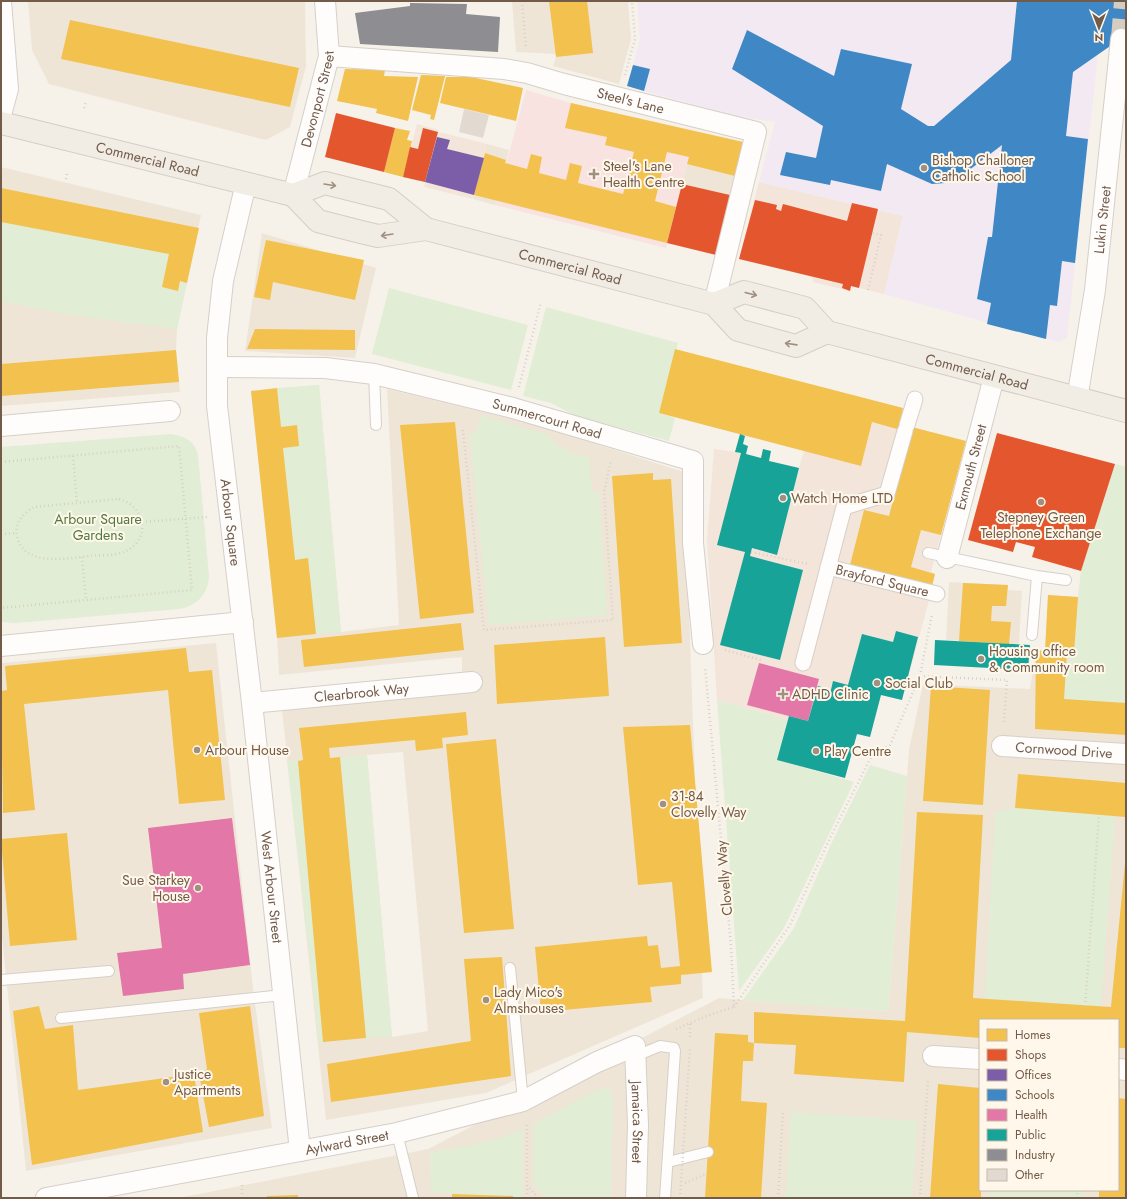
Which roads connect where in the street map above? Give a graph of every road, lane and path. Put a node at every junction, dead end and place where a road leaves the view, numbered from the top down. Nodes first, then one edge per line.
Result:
1 (1, 1) edge
2 (325, 1) edge
3 (522, 1) edge
4 (632, 1) edge
5 (1121, 39) tunnel mouth
6 (329, 56) junction
7 (527, 72) junction
8 (619, 99) junction
9 (86, 102) dead end
10 (84, 108) dead end
11 (1, 115) edge
12 (1, 123) edge
13 (67, 174) dead end
14 (66, 178) dead end
15 (246, 183) junction
16 (294, 195) junction
17 (426, 229) junction
18 (872, 233) dead end
19 (868, 290) dead end
20 (541, 302) dead end
21 (714, 304) junction
22 (827, 332) junction
23 (217, 367) junction
24 (374, 374) junction
25 (994, 377) junction
26 (915, 399) dead end
27 (1078, 399) junction
28 (513, 408) junction
29 (170, 411) dead end
30 (1126, 411) edge
31 (376, 425) dead end
32 (1, 426) edge
33 (464, 430) dead end
34 (617, 438) junction
35 (73, 456) junction
36 (1, 462) edge
37 (77, 503) junction
38 (204, 517) dead end
39 (186, 519) junction
40 (142, 522) junction
41 (16, 533) junction
42 (1, 534) edge
43 (751, 552) dead end
44 (928, 553) dead end
45 (82, 557) junction
46 (947, 558) junction
47 (828, 567) junction
48 (1037, 576) junction
49 (1066, 580) dead end
50 (936, 594) joint
51 (86, 600) junction
52 (1, 608) edge
53 (242, 622) junction
54 (1032, 635) dead end
55 (703, 644) junction
56 (1, 646) edge
57 (761, 660) dead end
58 (803, 663) dead end
59 (920, 676) junction
60 (472, 682) dead end
61 (252, 703) junction
62 (1002, 746) joint
63 (1126, 754) edge
64 (1099, 815) dead end
65 (510, 968) dead end
66 (109, 971) dead end
67 (1, 980) edge
68 (283, 995) junction
69 (1085, 1006) dead end
70 (734, 1007) junction
71 (61, 1018) dead end
72 (669, 1032) dead end
73 (690, 1048) dead end
74 (636, 1051) junction
75 (933, 1056) joint
76 (979, 1059) edge
77 (525, 1100) junction
78 (783, 1111) dead end
79 (397, 1133) junction
80 (300, 1151) junction
81 (708, 1152) dead end
82 (668, 1162) junction
83 (706, 1174) dead end
84 (242, 1184) dead end
85 (527, 1184) junction
86 (681, 1185) junction
87 (46, 1198) edge
88 (242, 1198) edge
89 (413, 1198) edge
90 (527, 1198) edge
91 (538, 1198) edge
92 (636, 1198) edge
93 (665, 1198) edge
94 (680, 1198) edge
95 (778, 1198) edge
96 (920, 1198) edge

1 - 11 street
2 - 6 street, Devonport Street
3 - 7 path
4 - 8 path
5 - 27 street, Lukin Street
6 - 7 street, Steel's Lane
6 - 16 street, Devonport Street
7 - 8 street, Steel's Lane
8 - 21 street, Steel's Lane
9 - 10 path
12 - 15 highway, Commercial Road
13 - 14 path
15 - 16 highway, Commercial Road
15 - 23 street, Arbour Square
17 -> 16 highway, Commercial Road
16 -> 17 highway, Commercial Road
17 - 21 highway, Commercial Road
18 - 19 path
20 - 28 path
21 -> 22 highway
22 -> 21 highway
22 - 25 highway, Commercial Road
23 - 24 street, Summercourt Road
23 - 53 street, Arbour Square
24 - 28 street, Summercourt Road
24 - 31 lane
25 - 27 highway, Commercial Road
25 - 46 street, Exmouth Street
26 - 47 street, Brayford Square
27 - 30 highway, Commercial Road
28 - 34 street, Summercourt Road
29 - 32 street
33 - 34 path
34 - 55 street, Summercourt Road
35 - 36 path
35 - 37 path
35 - 39 path
37 - 40 path
37 - 41 path
38 - 39 path
39 - 40 path
39 - 51 path
40 - 45 path
41 - 42 path
41 - 45 path
43 - 47 path
44 - 46 lane
45 - 51 path
46 - 48 lane
47 - 50 street, Brayford Square
47 - 58 street, Brayford Square
48 - 49 lane
48 - 54 lane
50 - 59 path
51 - 52 path
53 - 56 street
53 - 61 street, West Arbour Street
55 - 57 path
55 - 70 path, Clovelly Way
59 - 62 path
59 - 70 path
60 - 61 street, Clearbrook Way
61 - 68 street, West Arbour Street
62 - 63 street, Cornwood Drive
64 - 69 path
65 - 77 lane
66 - 67 lane
68 - 71 lane
68 - 80 street, West Arbour Street
70 - 72 path
73 - 86 path, bridge
74 - 77 street, Aylward Street
74 - 82 lane
74 - 92 street, Jamaica Street
75 - 76 street
75 - 96 path
77 - 79 street, Aylward Street
77 - 85 path
78 - 95 path
79 - 80 street, Aylward Street
79 - 89 lane
80 - 87 street, Aylward Street
81 - 82 lane
82 - 93 lane
83 - 86 path
84 - 88 path
85 - 90 path
85 - 91 path
86 - 94 path, bridge

